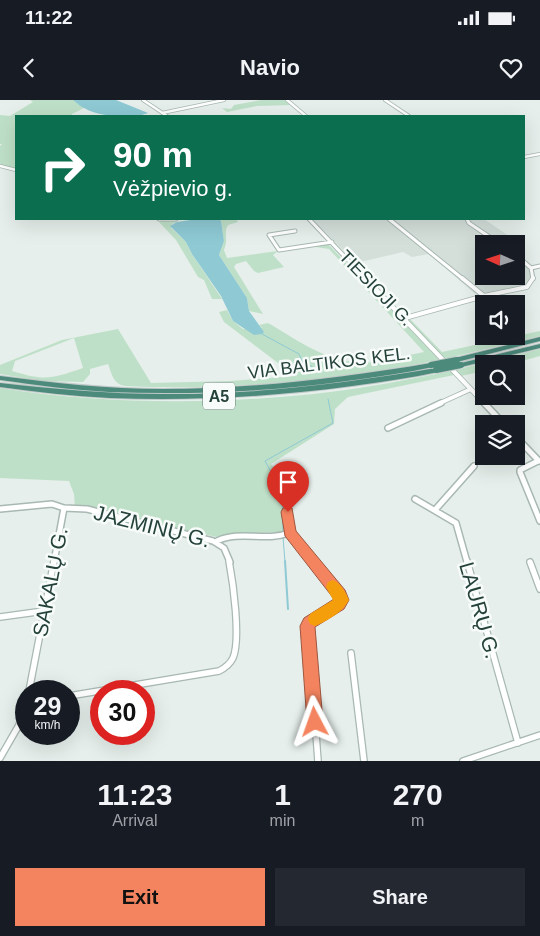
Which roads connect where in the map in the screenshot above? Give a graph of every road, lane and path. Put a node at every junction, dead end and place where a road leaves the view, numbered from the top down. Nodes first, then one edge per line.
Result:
1 (143, 100) edge
2 (224, 100) edge
3 (288, 100) edge
4 (385, 100) edge
5 (162, 113) junction
6 (165, 115) edge
7 (305, 115) edge
8 (408, 115) edge
9 (540, 154) edge
10 (525, 157) edge
11 (0, 166) edge
12 (15, 170) edge
13 (310, 220) edge
14 (390, 220) edge
15 (468, 220) edge
16 (295, 231) dead end
17 (487, 235) edge
18 (332, 242) junction
19 (525, 263) edge
20 (540, 266) edge
21 (531, 268) junction
22 (483, 295) edge
23 (489, 295) edge
24 (475, 299) edge
25 (405, 318) junction
26 (540, 339) edge
27 (540, 346) edge
28 (459, 362) junction
29 (434, 368) junction
30 (0, 378) edge
31 (93, 382) dead end
32 (113, 384) dead end
33 (0, 385) edge
34 (81, 388) junction
35 (471, 389) junction
36 (123, 390) junction
37 (496, 415) edge
38 (388, 428) dead end
39 (525, 446) edge
40 (539, 461) edge
41 (474, 466) dead end
42 (415, 499) dead end
43 (64, 508) junction
44 (0, 509) edge
45 (434, 510) junction
46 (288, 512) dead end
47 (540, 521) edge
48 (289, 532) junction
49 (217, 541) junction
50 (530, 562) dead end
51 (540, 589) edge
52 (44, 610) junction
53 (0, 616) edge
54 (351, 653) dead end
55 (31, 680) edge
56 (80, 694) edge
57 (15, 733) edge
58 (540, 735) edge
59 (518, 743) junction
60 (0, 758) edge
61 (318, 761) edge
62 (364, 761) edge
63 (463, 761) edge

1 - 5 street
2 - 5 street
3 - 7 street
4 - 8 street
5 - 6 street
9 - 10 street
11 - 12 street
13 - 18 street, TIESIOJI G.
14 - 22 street
15 - 17 street
16 - 18 street
18 - 25 street, TIESIOJI G.
19 - 21 street
20 - 21 street
21 - 23 street
24 - 25 street
25 - 35 street, TIESIOJI G.
26 - 28 highway, VIA BALTIKOS KEL. / A5
27 - 28 highway, VIA BALTIKOS KEL. / A5
28 - 29 highway, VIA BALTIKOS KEL. / A5, bridge
29 - 33 highway, VIA BALTIKOS KEL. / A5
29 - 36 highway, VIA BALTIKOS KEL. / A5
30 - 34 highway, VIA BALTIKOS KEL. / A5
31 - 34 highway
32 - 36 highway
34 - 36 highway, VIA BALTIKOS KEL. / A5
35 - 37 street, TIESIOJI G.
35 - 38 street
39 - 40 street
40 - 47 street
41 - 45 street
42 - 45 street, LAURŲ G.
43 - 44 street, SAKALŲ G.
43 - 49 street, JAZMINŲ G.
43 - 52 street, SAKALŲ G.
45 - 59 street, LAURŲ G.
46 - 48 street
48 - 49 street
48 - 61 street
49 - 56 street, JAZMINŲ G.
50 - 51 street
52 - 53 street
52 - 55 street, SAKALŲ G.
54 - 62 street
57 - 60 street
58 - 59 street
59 - 63 street

